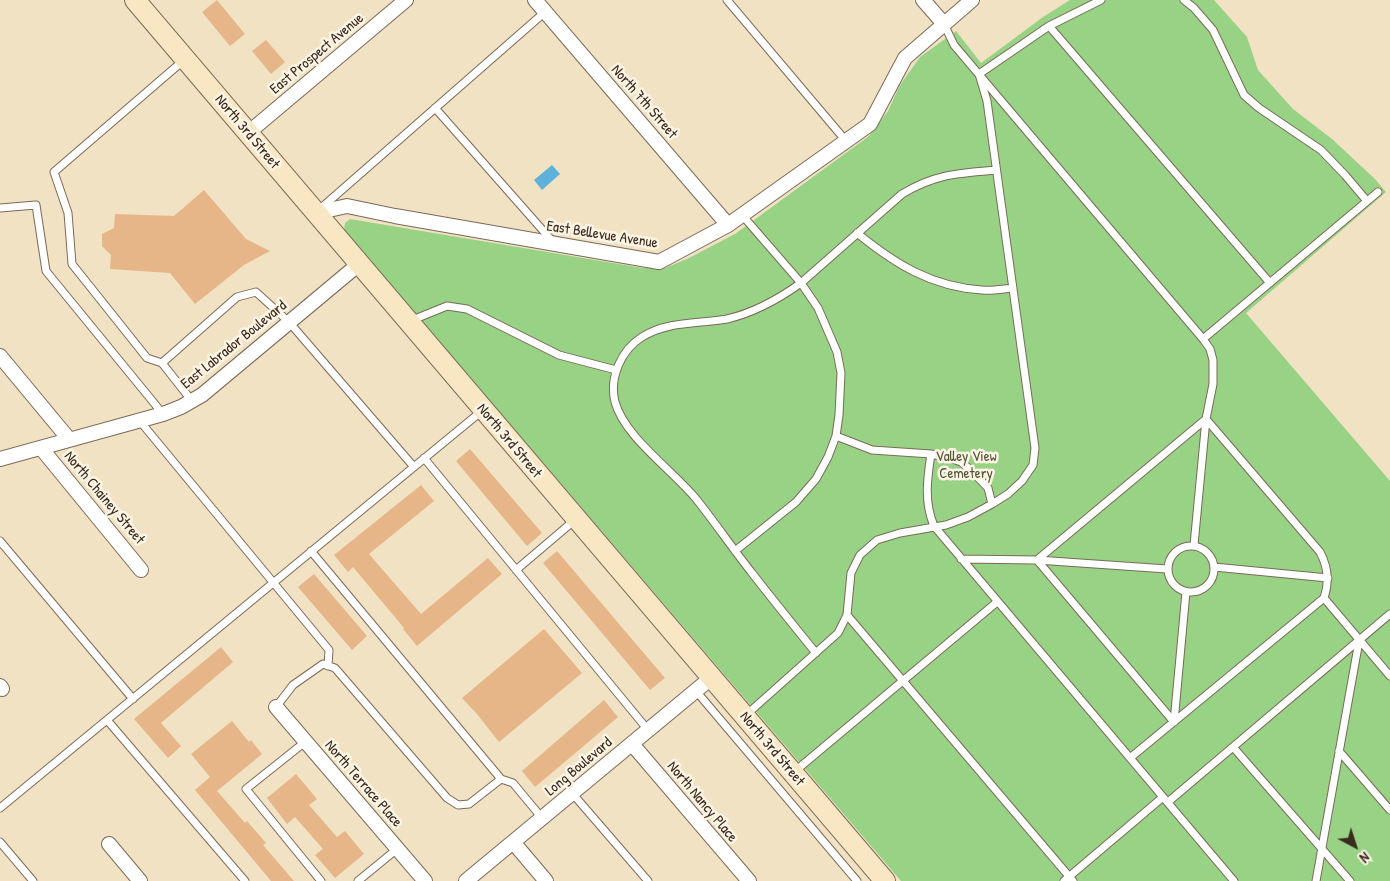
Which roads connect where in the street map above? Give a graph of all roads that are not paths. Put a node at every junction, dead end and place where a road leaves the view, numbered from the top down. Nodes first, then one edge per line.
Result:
1 (134, 0) edge
2 (406, 0) edge
3 (535, 0) edge
4 (727, 0) edge
5 (923, 0) edge
6 (972, 0) edge
7 (1102, 0) edge
8 (1184, 0) edge
9 (545, 12) junction
10 (944, 24) junction
11 (1049, 26) junction
12 (185, 59) junction
13 (979, 74) junction
14 (435, 108) junction
15 (248, 133) junction
16 (846, 141) junction
17 (996, 170) junction
18 (1378, 192) dead end
19 (1367, 201) junction
20 (0, 208) edge
21 (315, 213) junction
22 (742, 215) junction
23 (728, 225) junction
24 (857, 233) junction
25 (555, 244) junction
26 (359, 264) junction
27 (801, 283) junction
28 (1270, 283) junction
29 (1012, 288) junction
30 (290, 322) junction
31 (408, 322) junction
32 (1203, 339) junction
33 (0, 356) edge
34 (162, 363) junction
35 (616, 370) junction
36 (192, 400) junction
37 (483, 410) junction
38 (163, 414) junction
39 (1206, 419) junction
40 (139, 420) junction
41 (836, 436) junction
42 (68, 438) junction
43 (41, 448) junction
44 (930, 454) junction
45 (0, 458) edge
46 (424, 458) junction
47 (414, 467) junction
48 (992, 504) junction
49 (576, 519) junction
50 (934, 526) junction
51 (0, 541) edge
52 (1194, 545) junction
53 (311, 551) junction
54 (736, 551) junction
55 (961, 558) junction
56 (1037, 560) junction
57 (1214, 567) junction
58 (1167, 569) junction
59 (141, 570) dead end
60 (516, 570) junction
61 (1328, 578) junction
62 (273, 583) junction
63 (1186, 592) junction
64 (1324, 598) junction
65 (997, 602) junction
66 (1390, 614) edge
67 (847, 615) junction
68 (1360, 641) junction
69 (816, 653) junction
70 (328, 666) junction
71 (1390, 676) edge
72 (712, 678) junction
73 (902, 680) junction
74 (696, 691) junction
75 (133, 699) junction
76 (276, 707) joint
77 (744, 716) junction
78 (108, 720) junction
79 (1174, 722) junction
80 (648, 730) junction
81 (305, 742) junction
82 (632, 744) junction
83 (1233, 747) junction
84 (1339, 751) junction
85 (1130, 758) junction
86 (793, 773) junction
87 (501, 779) junction
88 (572, 793) junction
89 (1166, 800) junction
90 (0, 808) edge
91 (1390, 810) edge
92 (542, 818) junction
93 (0, 842) edge
94 (513, 842) junction
95 (109, 844) dead end
96 (1322, 848) junction
97 (397, 849) junction
98 (1069, 879) edge
99 (33, 881) edge
100 (140, 881) edge
101 (245, 881) edge
102 (321, 881) edge
103 (358, 881) edge
104 (425, 881) edge
105 (466, 881) edge
106 (546, 881) edge
107 (648, 881) edge
108 (748, 881) edge
109 (857, 881) edge
110 (885, 881) edge
111 (1234, 881) edge
112 (1316, 881) edge
113 (1350, 881) edge

1 - 12 main road, North 3rd Street
2 - 15 street, East Prospect Avenue
3 - 9 street, North 7th Street
4 - 16 lane
5 - 10 street
6 - 10 street, East Bellevue Avenue
7 - 11 lane
8 - 19 lane
9 - 14 lane
9 - 23 street, North 7th Street
10 - 13 lane
10 - 16 street, East Bellevue Avenue
11 - 13 lane
11 - 28 lane
12 - 15 main road, North 3rd Street
12 - 34 lane
13 - 17 lane
13 - 32 lane
14 - 21 lane
14 - 25 lane
15 - 21 main road, North 3rd Street
16 - 22 street, East Bellevue Avenue
17 - 24 lane
17 - 29 lane
18 - 19 lane
19 - 28 lane
20 - 38 lane
21 - 25 street, East Bellevue Avenue
21 - 26 main road, North 3rd Street
22 - 23 street, East Bellevue Avenue
22 - 27 lane
23 - 25 street, East Bellevue Avenue
24 - 27 lane
24 - 29 lane
26 - 30 street, East Labrador Boulevard
26 - 31 main road, North 3rd Street
27 - 35 lane
27 - 41 lane
28 - 32 lane
29 - 48 lane
30 - 34 lane
30 - 36 street, East Labrador Boulevard
30 - 47 lane
31 - 35 lane
31 - 37 main road, North 3rd Street
32 - 39 lane
33 - 42 street, North Chainey Street
34 - 36 lane
35 - 54 lane
36 - 38 street, East Labrador Boulevard
37 - 46 lane
37 - 49 main road, North 3rd Street
38 - 40 street, East Labrador Boulevard
39 - 52 lane
39 - 56 lane
39 - 61 lane
40 - 42 street, East Labrador Boulevard
40 - 62 lane
41 - 44 lane
41 - 54 lane
42 - 43 street, East Labrador Boulevard
43 - 45 street, East Labrador Boulevard
43 - 59 street, North Chainey Street
44 - 48 lane
44 - 50 lane
46 - 47 lane
46 - 60 lane
47 - 53 lane
48 - 50 lane
49 - 60 lane
49 - 72 main road, North 3rd Street
50 - 55 lane
50 - 67 lane
51 - 75 lane
52 - 57 lane
52 - 58 lane
53 - 62 lane
53 - 87 lane
54 - 69 lane
55 - 56 lane
55 - 65 lane
56 - 58 lane
56 - 79 lane
57 - 61 lane
57 - 63 lane
58 - 63 lane
60 - 80 lane
61 - 64 lane
62 - 70 lane
62 - 75 lane
63 - 79 lane
64 - 68 lane
64 - 79 lane
65 - 73 lane
65 - 85 lane
66 - 68 lane
67 - 69 lane
67 - 73 lane
68 - 71 lane
68 - 83 lane
68 - 84 lane
69 - 77 lane
70 - 76 lane
70 - 87 lane
72 - 74 street, Long Boulevard
72 - 77 main road, North 3rd Street
73 - 86 lane
73 - 98 lane
74 - 80 street, Long Boulevard
74 - 109 lane
75 - 78 lane
76 - 81 street, North Terrace Place
77 - 86 main road, North 3rd Street
78 - 90 lane
78 - 101 lane
79 - 85 lane
80 - 82 street, Long Boulevard
81 - 97 street, North Terrace Place
81 - 102 lane
82 - 88 street, Long Boulevard
82 - 108 street, North Nancy Place
83 - 89 lane
83 - 96 lane
84 - 91 lane
84 - 96 lane
85 - 89 lane
86 - 110 main road, North 3rd Street
87 - 92 lane
88 - 92 street, Long Boulevard
88 - 107 lane
89 - 98 lane
89 - 111 lane
92 - 94 street, Long Boulevard
93 - 99 lane
94 - 105 street, Long Boulevard
94 - 106 street
95 - 100 street
96 - 112 lane
96 - 113 lane
97 - 103 lane
97 - 104 street, North Terrace Place

